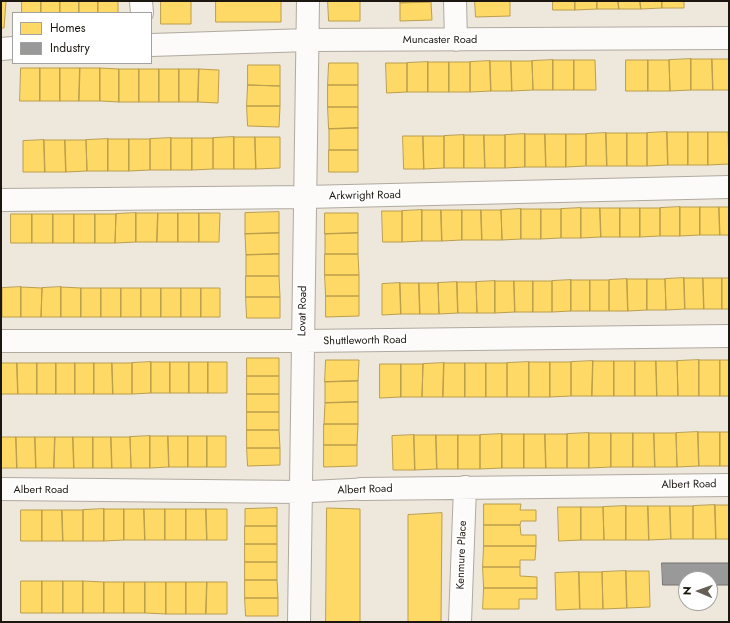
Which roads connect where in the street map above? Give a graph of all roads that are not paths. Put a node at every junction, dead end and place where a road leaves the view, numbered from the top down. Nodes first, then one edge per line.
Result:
1 (141, 1) edge
2 (308, 1) edge
3 (455, 1) edge
4 (142, 12) edge
5 (729, 38) edge
6 (308, 40) junction
7 (456, 40) junction
8 (152, 45) edge
9 (12, 48) edge
10 (1, 49) edge
11 (729, 187) edge
12 (305, 197) junction
13 (1, 200) edge
14 (729, 336) edge
15 (1, 341) edge
16 (303, 341) junction
17 (729, 485) edge
18 (465, 487) junction
19 (1, 489) edge
20 (362, 489) joint
21 (301, 492) junction
22 (299, 622) edge
23 (460, 622) edge

1 - 4 street
2 - 6 street, Lovat Road
3 - 7 street
5 - 7 street, Muncaster Road
6 - 7 street, Muncaster Road
6 - 8 street, Muncaster Road
6 - 12 street, Lovat Road
9 - 10 street
11 - 12 street, Arkwright Road
12 - 13 street, Arkwright Road
12 - 16 street, Lovat Road
14 - 16 street, Shuttleworth Road
15 - 16 street, Shuttleworth Road
16 - 21 street, Lovat Road
17 - 18 street, Albert Road
18 - 20 street, Albert Road
18 - 23 street, Kenmure Place
19 - 21 street, Albert Road
20 - 21 street, Albert Road
21 - 22 street, Lovat Road

